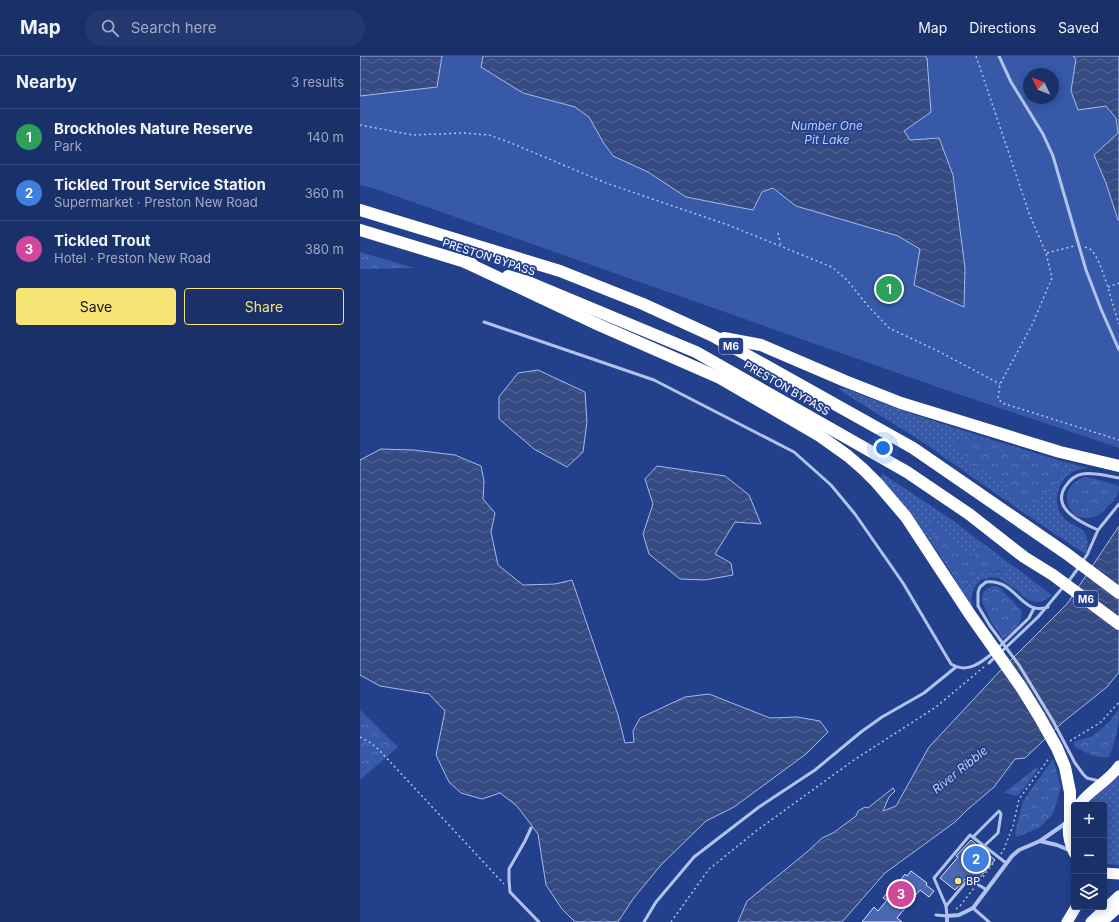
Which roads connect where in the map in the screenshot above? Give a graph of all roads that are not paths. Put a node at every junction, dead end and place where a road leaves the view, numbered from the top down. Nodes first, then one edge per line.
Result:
1 (999, 56) edge
2 (360, 210) edge
3 (360, 230) edge
4 (465, 262) junction
5 (484, 322) dead end
6 (713, 336) junction
7 (1119, 350) edge
8 (1119, 466) edge
9 (1118, 478) edge
10 (1119, 504) edge
11 (1098, 530) junction
12 (1119, 593) edge
13 (1048, 607) junction
14 (1034, 608) junction
15 (1119, 624) edge
16 (986, 629) junction
17 (989, 663) road end
18 (956, 667) junction
19 (1070, 765) junction
20 (1119, 766) edge
21 (1103, 782) junction
22 (1082, 802) edge
23 (1071, 817) edge
24 (531, 828) dead end
25 (973, 837) junction
26 (1040, 841) junction
27 (1071, 844) edge
28 (984, 846) junction
29 (1071, 851) edge
30 (1006, 863) junction
31 (1107, 873) edge
32 (1119, 874) edge
33 (987, 890) junction
34 (1119, 896) edge
35 (946, 906) junction
36 (1119, 906) edge
37 (973, 908) junction
38 (1074, 910) edge
39 (936, 915) dead end
40 (947, 916) junction
41 (539, 922) edge
42 (644, 922) edge
43 (947, 922) edge
44 (989, 922) edge
45 (1067, 922) edge
46 (1091, 922) edge
47 (1101, 922) edge

1 - 7 lane
2 - 6 highway, PRESTON BYPASS / M6
3 - 4 highway, PRESTON BYPASS / M6
4 - 15 highway, PRESTON BYPASS / M6
4 - 16 highway
5 - 18 lane
6 - 8 highway
6 - 12 highway, PRESTON BYPASS / M6
9 - 11 lane
10 - 11 lane
11 - 13 lane
13 - 14 lane
13 - 17 lane
14 - 16 lane
14 - 18 lane
16 - 19 highway
18 - 42 lane
19 - 21 lane
19 - 23 highway
20 - 21 highway
21 - 22 highway
23 - 26 street
23 - 27 highway
24 - 41 lane
25 - 28 lane
25 - 28 lane
25 - 35 lane
26 - 29 street
26 - 30 street
28 - 30 lane
30 - 33 street
31 - 32 highway
33 - 35 lane
33 - 37 street
34 - 46 highway
35 - 40 lane
36 - 47 highway
37 - 40 street
37 - 44 lane
38 - 45 highway
39 - 40 lane
40 - 43 street

